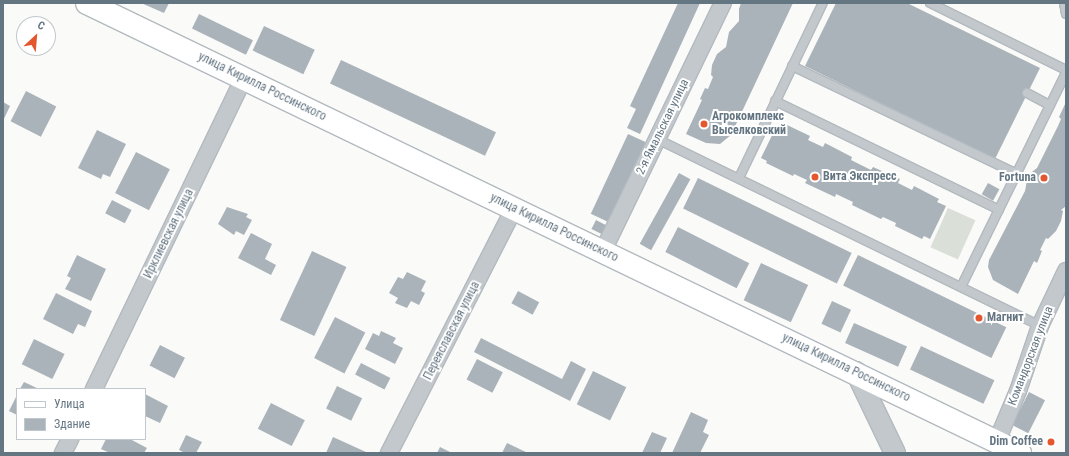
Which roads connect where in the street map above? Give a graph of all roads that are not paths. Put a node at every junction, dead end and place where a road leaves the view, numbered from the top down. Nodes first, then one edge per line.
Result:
1 (87, 3) edge
2 (723, 3) edge
3 (823, 3) edge
4 (930, 3) edge
5 (1064, 3) edge
6 (1066, 14) edge
7 (792, 66) junction
8 (1066, 71) edge
9 (244, 78) junction
10 (1027, 93) dead end
11 (775, 101) junction
12 (1050, 105) junction
13 (658, 139) junction
14 (1016, 174) junction
15 (739, 178) junction
16 (514, 209) junction
17 (999, 210) junction
18 (603, 252) junction
19 (1066, 271) edge
20 (961, 287) junction
21 (1040, 326) junction
22 (856, 372) junction
23 (94, 388) edge
24 (70, 440) edge
25 (997, 441) junction
26 (63, 453) edge
27 (389, 453) edge
28 (895, 453) edge
29 (1020, 453) edge

1 - 9 main road, улица Кирилла Россинского
2 - 13 street, 2-я Ямальская улица
3 - 7 lane
4 - 8 lane
5 - 6 lane
7 - 11 lane
7 - 14 lane
8 - 12 lane
9 - 16 main road, улица Кирилла Россинского
9 - 23 street, Ирклиевская улица
10 - 12 lane
11 - 15 lane
11 - 17 lane
12 - 14 lane
13 - 15 lane
13 - 18 street, 2-я Ямальская улица
14 - 17 lane
15 - 20 lane
16 - 18 main road, улица Кирилла Россинского
16 - 27 street, Переяславская улица
17 - 20 lane
18 - 22 main road, улица Кирилла Россинского
19 - 21 street, Командорская улица
20 - 21 lane
21 - 25 street, Командорская улица
22 - 25 main road, улица Кирилла Россинского
22 - 28 street
24 - 26 street
25 - 29 main road, улица Кирилла Россинского

